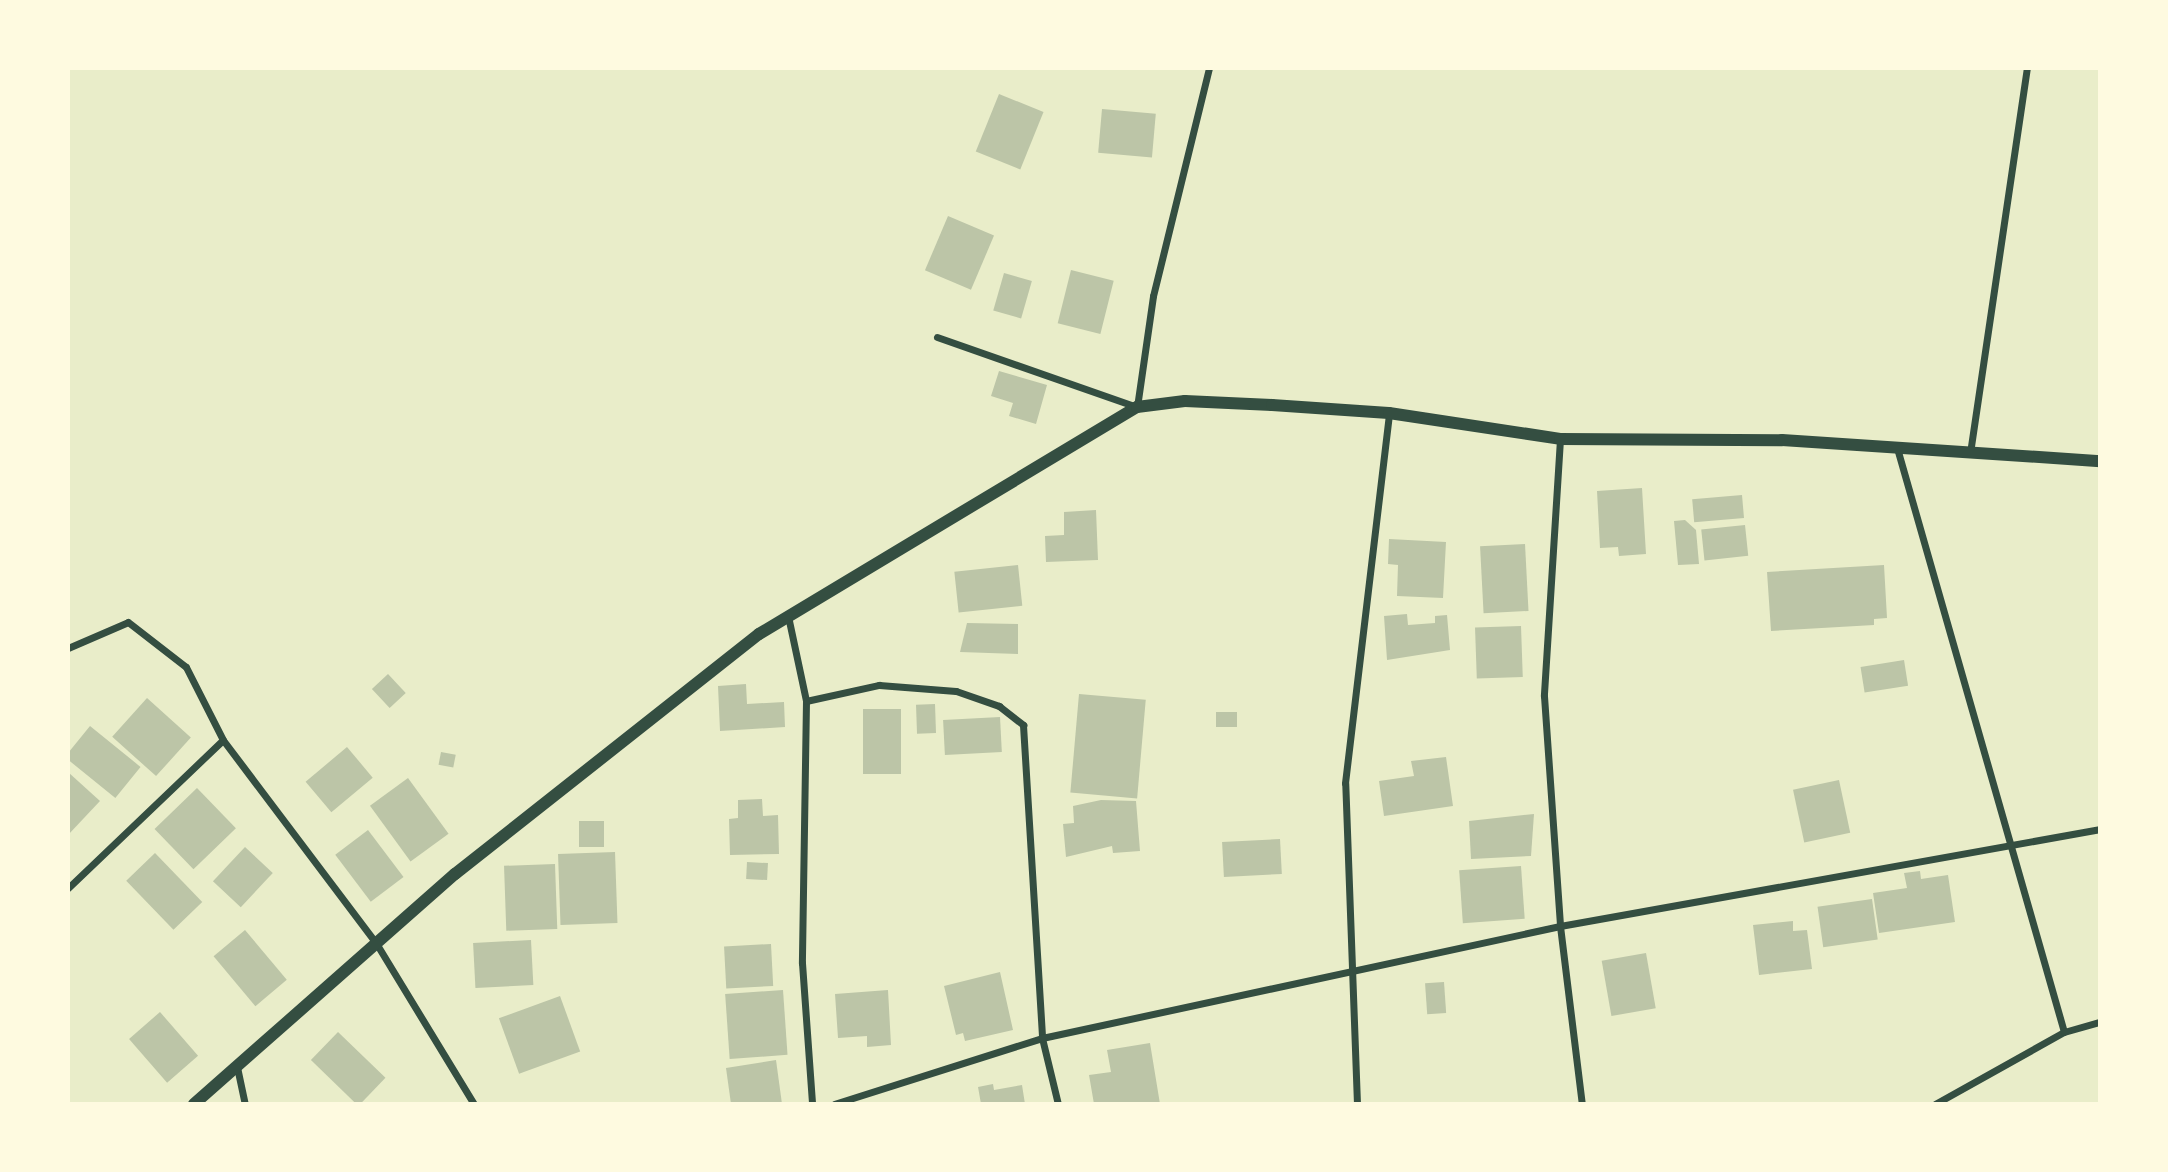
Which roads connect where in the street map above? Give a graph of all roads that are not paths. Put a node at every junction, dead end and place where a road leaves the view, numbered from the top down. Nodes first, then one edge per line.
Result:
1 (1209, 68) edge
2 (2027, 68) edge
3 (937, 337) dead end
4 (1136, 407) junction
5 (1389, 413) junction
6 (1560, 439) junction
7 (1897, 448) junction
8 (1970, 453) junction
9 (2100, 461) edge
10 (788, 616) junction
11 (68, 648) edge
12 (806, 701) junction
13 (223, 740) junction
14 (2100, 829) edge
15 (2006, 846) junction
16 (68, 888) edge
17 (1560, 926) junction
18 (376, 943) junction
19 (1349, 972) junction
20 (2100, 1022) edge
21 (2064, 1032) junction
22 (1042, 1038) junction
23 (236, 1066) junction
24 (194, 1104) edge
25 (245, 1104) edge
26 (474, 1104) edge
27 (812, 1104) edge
28 (834, 1104) edge
29 (1058, 1104) edge
30 (1357, 1104) edge
31 (1582, 1104) edge
32 (1935, 1104) edge

1 - 4 street
2 - 8 street
3 - 4 street
4 - 5 street
4 - 10 street
5 - 6 street
5 - 19 street
6 - 7 street
6 - 17 street
7 - 8 street
7 - 15 street
8 - 9 street
10 - 12 street
10 - 18 street
11 - 13 street
12 - 22 street
12 - 27 street
13 - 16 street
13 - 18 street
14 - 15 street
15 - 17 street
15 - 21 street
17 - 19 street
17 - 31 street
18 - 23 street
18 - 26 street
19 - 22 street
19 - 30 street
20 - 21 street
21 - 32 street
22 - 28 street
22 - 29 street
23 - 24 street
23 - 25 street

